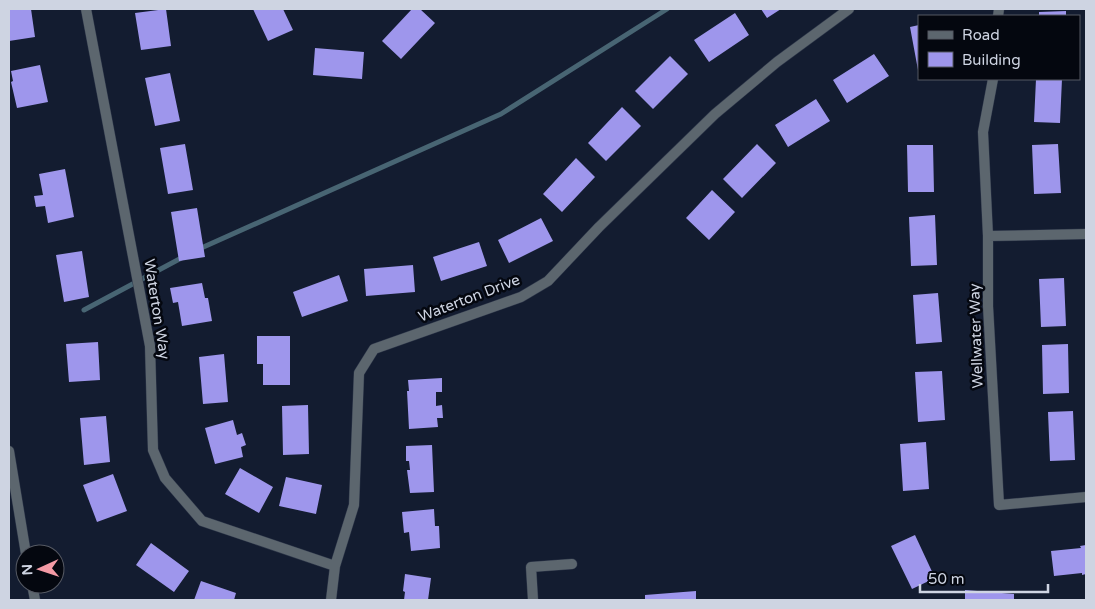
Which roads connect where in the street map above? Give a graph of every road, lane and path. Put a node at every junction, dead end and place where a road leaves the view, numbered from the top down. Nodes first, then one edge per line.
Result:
1 (86, 9) edge
2 (849, 9) edge
3 (993, 80) edge
4 (1086, 234) edge
5 (988, 236) junction
6 (9, 451) edge
7 (1086, 497) edge
8 (24, 544) edge
9 (572, 564) dead end
10 (335, 566) junction
11 (331, 600) edge
12 (533, 600) edge

1 - 10 street, Waterton Way
2 - 10 street, Waterton Drive
3 - 5 street, Wellwater Way
4 - 5 street
5 - 7 street, Wellwater Way
6 - 8 street
9 - 12 street
10 - 11 street, Waterton Drive

